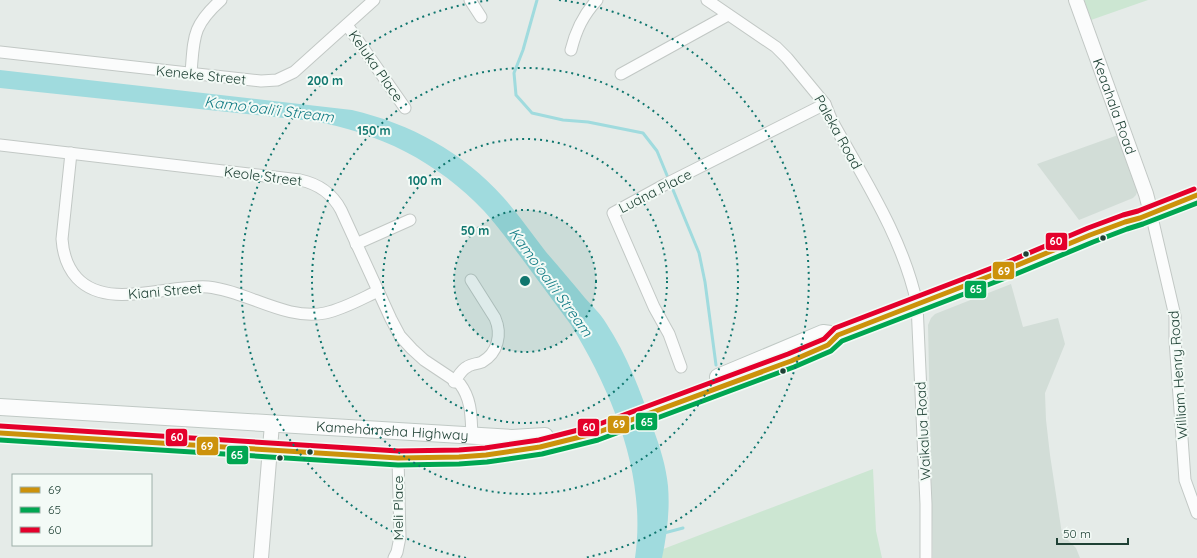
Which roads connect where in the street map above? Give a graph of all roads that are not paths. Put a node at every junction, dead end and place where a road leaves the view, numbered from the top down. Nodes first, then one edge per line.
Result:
1 (221, 0) edge
2 (374, 0) edge
3 (470, 0) edge
4 (597, 0) edge
5 (707, 0) edge
6 (1076, 0) edge
7 (728, 15) junction
8 (481, 17) dead end
9 (347, 25) junction
10 (571, 50) dead end
11 (0, 52) edge
12 (191, 74) junction
13 (621, 74) dead end
14 (825, 104) junction
15 (405, 108) dead end
16 (0, 145) edge
17 (71, 153) junction
18 (1197, 195) edge
19 (1151, 213) junction
20 (410, 220) dead end
21 (356, 244) junction
22 (470, 280) dead end
23 (378, 291) junction
24 (917, 304) junction
25 (681, 367) dead end
26 (454, 382) junction
27 (0, 407) edge
28 (272, 424) junction
29 (611, 424) junction
30 (0, 433) edge
31 (472, 436) junction
32 (268, 450) junction
33 (468, 456) junction
34 (398, 458) junction
35 (1197, 513) edge
36 (261, 558) edge
37 (394, 558) edge
38 (926, 558) edge

1 - 12 street
2 - 9 street, Keneke Street
3 - 8 street
4 - 10 street
5 - 7 street, Paleka Road
6 - 19 street, Keaahala Road
7 - 13 street
7 - 14 street, Paleka Road
9 - 12 street, Keneke Street
9 - 15 street, Keluka Place
11 - 12 street, Keneke Street
14 - 24 street, Paleka Road
14 - 25 street, Luana Place
16 - 17 street, Keole Street
17 - 21 street, Keole Street
17 - 23 street, Kiani Street
18 - 19 main road, Kamehameha Highway
19 - 24 main road, Kamehameha Highway
19 - 35 street, William Henry Road
20 - 21 street
21 - 23 street, Keole Street
22 - 26 street
23 - 26 street, Keole Street
24 - 29 main road, Kamehameha Highway
24 - 38 street, Waikalua Road
26 - 31 street, Keole Street
27 - 28 main road, Kamehameha Highway
28 - 31 main road, Kamehameha Highway
28 - 32 street
29 - 31 main road, Kamehameha Highway
29 - 33 main road, Kamehameha Highway
30 - 32 main road, Kamehameha Highway
31 - 33 main road
32 - 34 main road, Kamehameha Highway
32 - 36 street
33 - 34 main road, Kamehameha Highway
34 - 37 street, Meli Place

